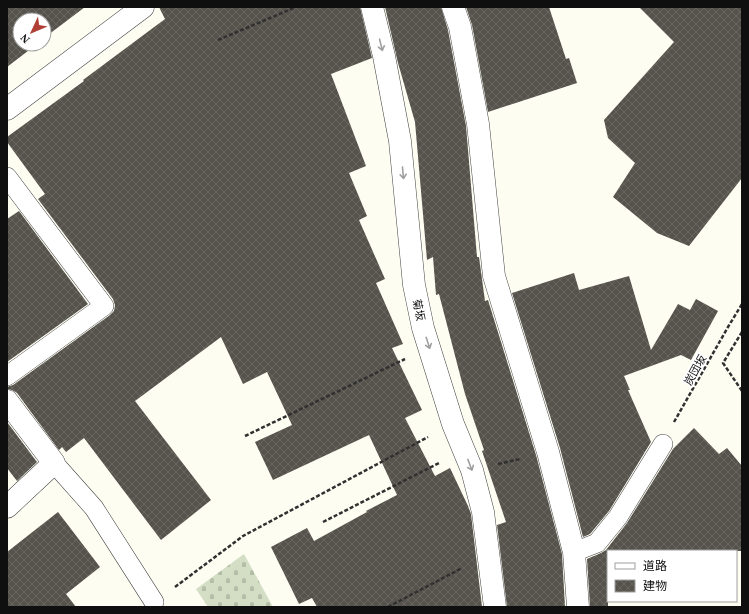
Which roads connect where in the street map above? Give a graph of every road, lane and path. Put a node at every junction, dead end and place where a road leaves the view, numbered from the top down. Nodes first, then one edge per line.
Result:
1 (143, 7) edge
2 (296, 7) edge
3 (372, 7) edge
4 (452, 7) edge
5 (218, 40) dead end
6 (7, 109) edge
7 (7, 177) edge
8 (742, 304) edge
9 (742, 332) edge
10 (429, 348) junction
11 (7, 376) edge
12 (742, 391) edge
13 (7, 401) edge
14 (453, 424) junction
15 (244, 436) dead end
16 (662, 444) joint
17 (548, 452) junction
18 (468, 460) junction
19 (54, 463) junction
20 (7, 507) edge
21 (323, 522) dead end
22 (574, 552) junction
23 (488, 554) junction
24 (154, 602) joint
25 (388, 607) edge
26 (495, 607) edge
27 (578, 607) edge

1 - 6 street
2 - 5 path
3 -> 10 street, 菊坂
4 - 17 street
7 - 11 lane
8 - 16 path, 炭団坂
9 - 12 path
10 - 14 street, 菊坂
10 - 15 path
13 - 19 street
14 - 18 street, 菊坂
14 - 24 path
16 - 22 lane
17 - 18 path
17 - 22 street
18 - 21 path
18 -> 23 street, 菊坂
19 - 20 street
19 - 24 lane
22 - 27 street
23 - 25 path
23 - 26 street, 菊坂

